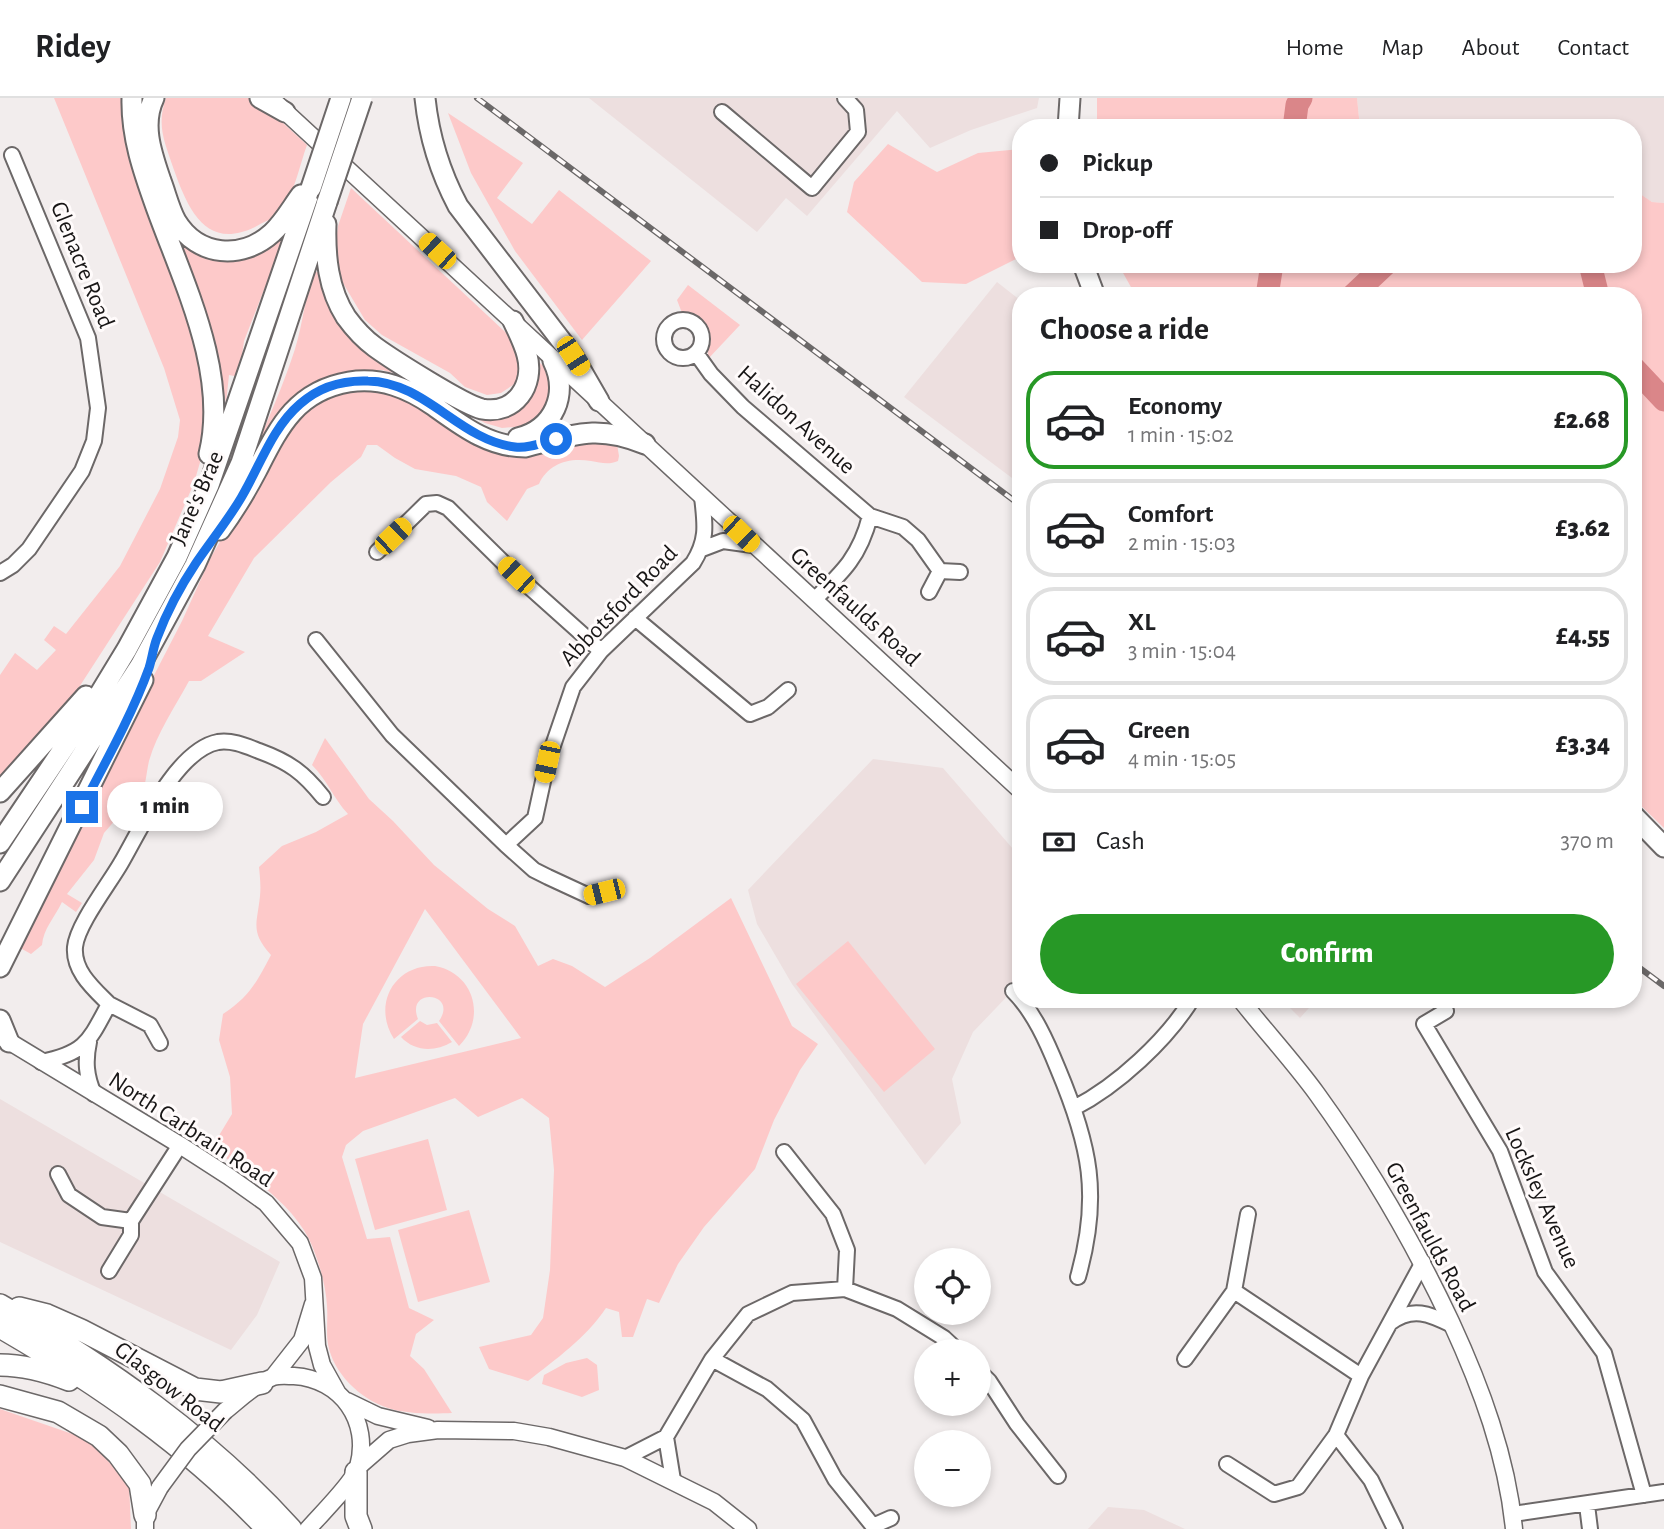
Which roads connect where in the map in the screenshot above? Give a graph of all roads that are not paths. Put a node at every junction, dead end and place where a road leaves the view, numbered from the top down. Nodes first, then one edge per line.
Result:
1 (132, 98) edge
2 (154, 98) edge
3 (260, 98) edge
4 (341, 98) edge
5 (362, 98) edge
6 (425, 98) edge
7 (845, 98) edge
8 (1070, 98) edge
9 (278, 105) edge
10 (722, 112) dead end
11 (1069, 119) edge
12 (12, 155) dead end
13 (311, 188) junction
14 (327, 202) junction
15 (513, 321) junction
16 (696, 353) dead end
17 (553, 360) junction
18 (599, 401) junction
19 (505, 444) junction
20 (645, 444) junction
21 (702, 497) junction
22 (870, 516) junction
23 (194, 519) junction
24 (752, 545) junction
25 (702, 549) junction
26 (377, 552) dead end
27 (195, 565) junction
28 (940, 571) junction
29 (960, 572) dead end
30 (0, 573) edge
31 (929, 592) dead end
32 (814, 600) junction
33 (635, 618) junction
34 (157, 638) junction
35 (316, 640) dead end
36 (127, 649) junction
37 (601, 651) junction
38 (788, 690) dead end
39 (1012, 783) edge
40 (0, 792) edge
41 (323, 797) dead end
42 (1642, 824) edge
43 (0, 843) edge
44 (506, 845) junction
45 (1664, 847) edge
46 (0, 881) edge
47 (604, 892) dead end
48 (0, 967) edge
49 (109, 1004) junction
50 (1025, 1008) edge
51 (1187, 1008) edge
52 (1247, 1008) edge
53 (1446, 1011) dead end
54 (0, 1020) edge
55 (5, 1039) edge
56 (89, 1042) junction
57 (160, 1043) dead end
58 (41, 1062) junction
59 (94, 1094) junction
60 (1074, 1108) junction
61 (180, 1145) junction
62 (784, 1152) dead end
63 (58, 1174) dead end
64 (1248, 1214) dead end
65 (131, 1221) junction
66 (1423, 1262) junction
67 (109, 1270) dead end
68 (1078, 1277) dead end
69 (845, 1289) junction
70 (1234, 1291) junction
71 (316, 1297) junction
72 (0, 1304) edge
73 (1389, 1324) junction
74 (1452, 1325) junction
75 (0, 1327) edge
76 (945, 1339) edge
77 (712, 1359) junction
78 (1185, 1359) dead end
79 (0, 1365) edge
80 (1360, 1376) junction
81 (267, 1380) junction
82 (991, 1384) edge
83 (111, 1395) junction
84 (0, 1396) edge
85 (341, 1396) junction
86 (438, 1430) junction
87 (1336, 1435) junction
88 (666, 1437) junction
89 (625, 1458) junction
90 (1227, 1464) dead end
91 (357, 1470) junction
92 (1058, 1476) dead end
93 (673, 1480) junction
94 (1664, 1492) edge
95 (1644, 1495) junction
96 (1587, 1505) junction
97 (891, 1518) dead end
98 (145, 1522) edge
99 (1514, 1522) edge
100 (267, 1529) edge
101 (291, 1529) edge
102 (308, 1529) edge
103 (361, 1529) edge
104 (748, 1529) edge
105 (1395, 1529) edge
106 (1590, 1529) edge

1 - 23 main road
2 - 13 main road
3 - 9 main road
4 - 13 main road, Jane's Brae, bridge
5 - 14 main road, Jane's Brae, bridge
6 - 18 main road
7 - 10 street
8 - 11 main road
9 - 15 street, Greenfaulds Road
12 - 30 street, Glenacre Road
13 - 23 main road, Jane's Brae
14 - 15 main road
14 - 27 main road, Jane's Brae
15 - 17 street, Greenfaulds Road
16 - 22 street, Halidon Avenue
17 - 18 street, Greenfaulds Road
17 - 19 main road
18 - 20 street, Greenfaulds Road
19 - 20 main road
19 - 27 main road
20 - 21 street, Greenfaulds Road
21 - 24 street, Greenfaulds Road
21 - 25 street, Abbotsford Road
22 - 28 street, Halidon Avenue
22 - 32 street
23 - 36 main road, Jane's Brae
24 - 25 street, Abbotsford Road
24 - 32 street, Greenfaulds Road
25 - 33 street, Abbotsford Road
26 - 37 street
27 - 34 main road, Jane's Brae
28 - 29 street
28 - 31 street
32 - 39 street, Greenfaulds Road
33 - 37 street, Abbotsford Road
33 - 38 street
34 - 46 main road, Jane's Brae
34 - 48 main road
35 - 44 street
36 - 40 main road
36 - 43 main road, Jane's Brae
37 - 44 street, Abbotsford Road
41 - 49 street
42 - 45 main road
44 - 47 street
49 - 56 street
49 - 57 street
50 - 60 street
51 - 60 street
52 - 66 street, Greenfaulds Road
53 - 95 street, Locksley Avenue
54 - 55 main road
55 - 58 street, North Carbrain Road
56 - 58 street
56 - 59 street
58 - 59 street, North Carbrain Road
59 - 61 street, North Carbrain Road
60 - 68 street
61 - 65 street
61 - 71 street, North Carbrain Road
62 - 69 street
63 - 65 street
64 - 70 street
65 - 67 street
66 - 73 street
66 - 74 street, Greenfaulds Road
69 - 76 street
69 - 77 street
70 - 78 street
70 - 80 street
71 - 81 street
71 - 85 street, North Carbrain Road
72 - 81 main road
72 - 101 main road, Glasgow Road
73 - 74 street
73 - 80 street
74 - 99 street, Greenfaulds Road
75 - 83 main road, Glasgow Road
77 - 88 street
77 - 97 street
79 - 83 main road
80 - 87 street
81 - 85 street
81 - 98 street, bridge
82 - 92 street
83 - 100 main road, Glasgow Road
84 - 98 main road
85 - 86 street
85 - 91 street, North Carbrain Road
86 - 89 street
86 - 91 street
87 - 90 street
87 - 105 street
88 - 89 street
88 - 93 street
89 - 93 street
91 - 102 street
91 - 103 main road
93 - 104 street
94 - 95 street
95 - 96 street
96 - 99 street
96 - 106 street

